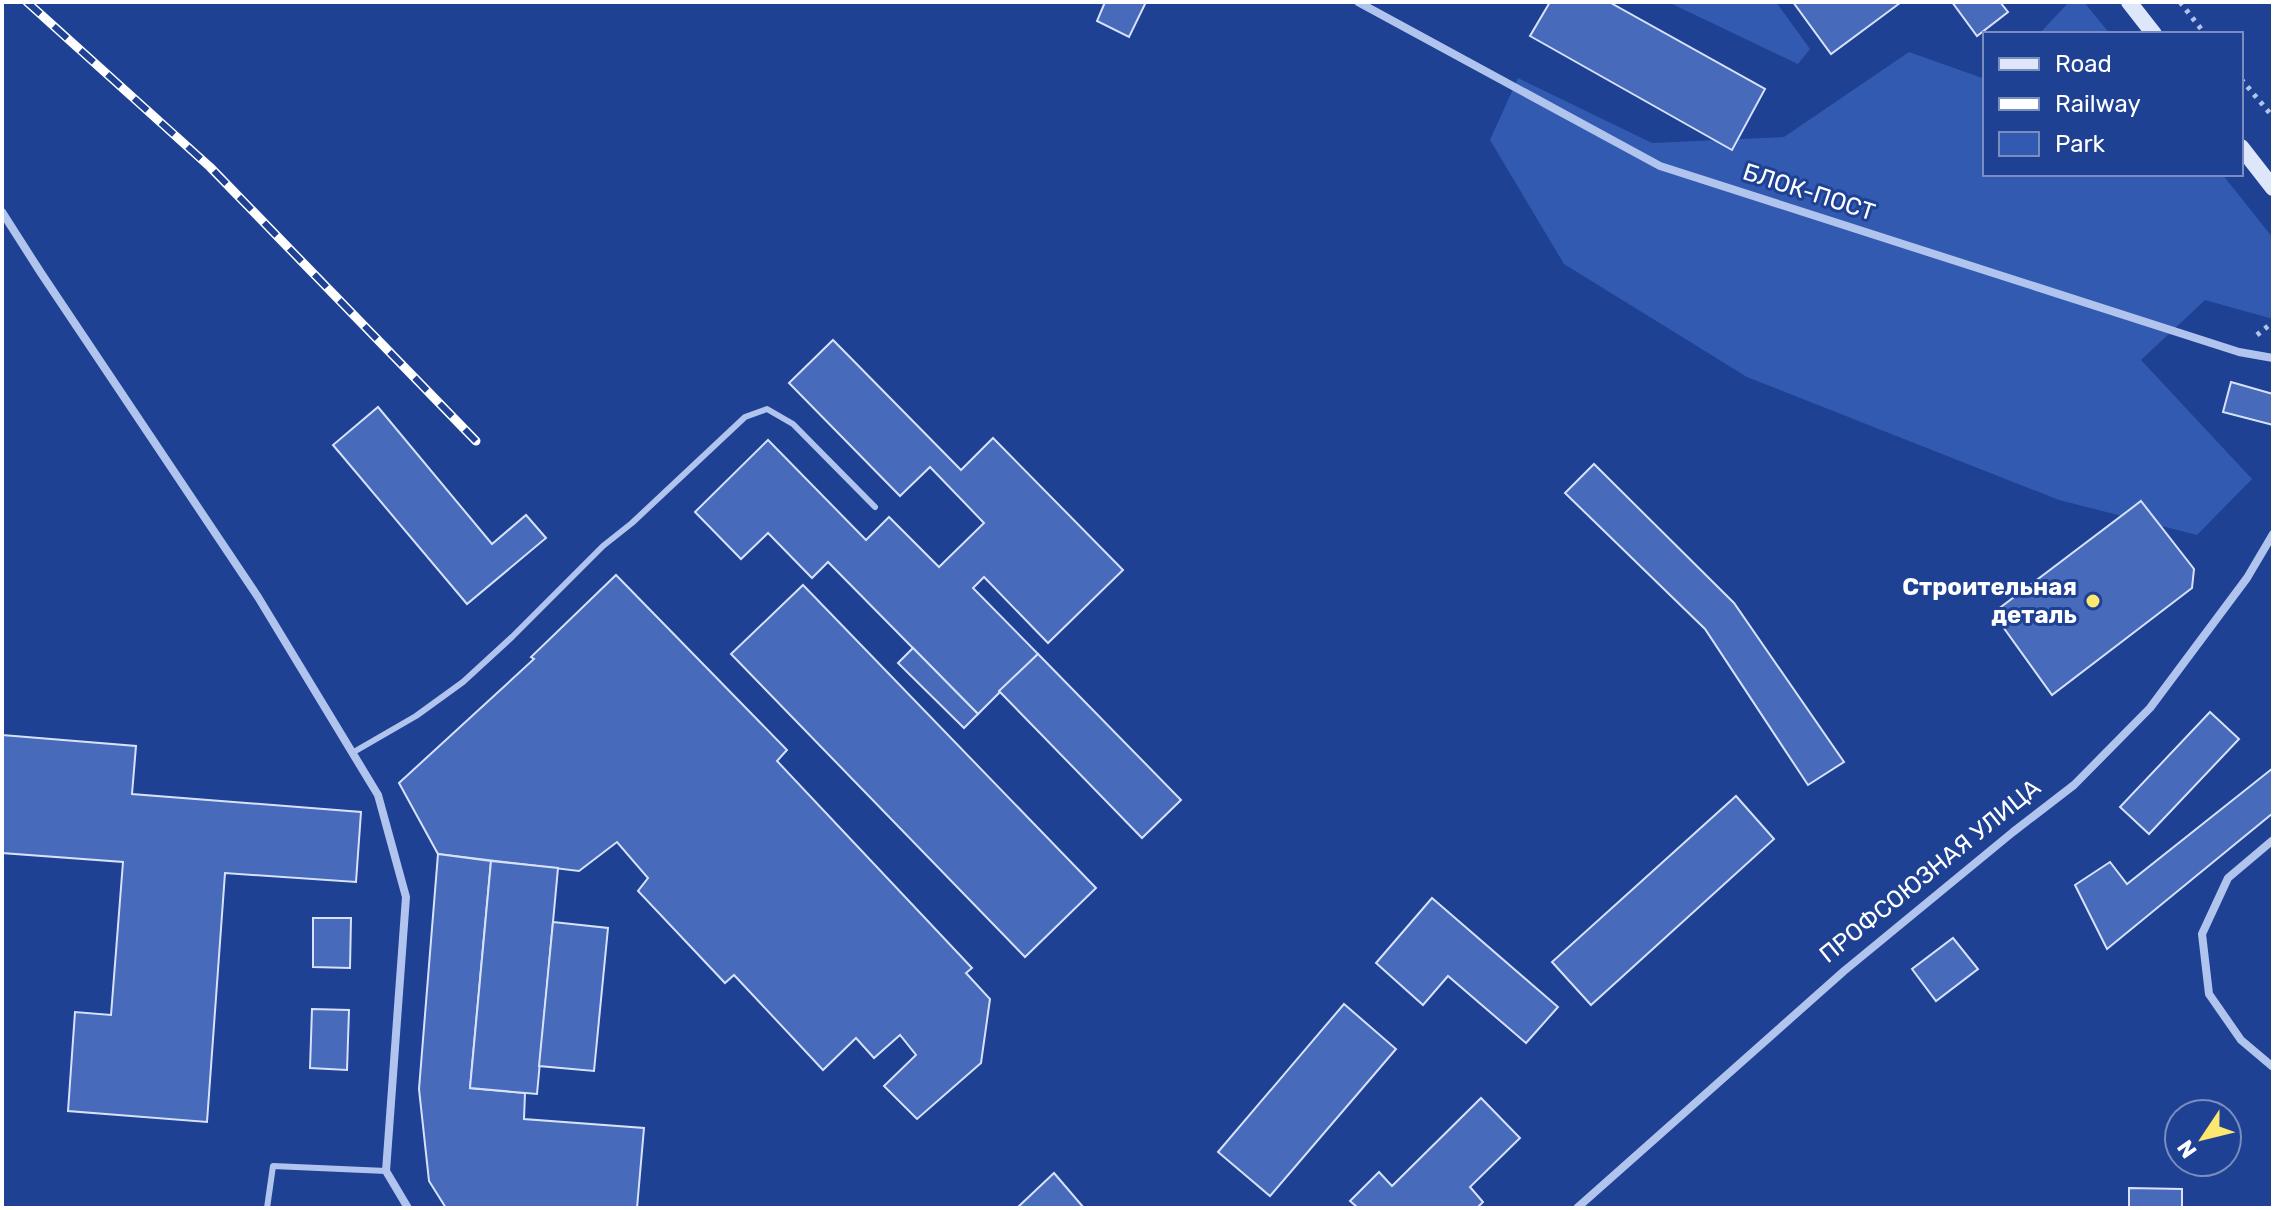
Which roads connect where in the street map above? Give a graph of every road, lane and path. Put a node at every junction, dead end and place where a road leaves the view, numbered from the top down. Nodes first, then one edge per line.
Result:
1 (1358, 2) edge
2 (2129, 2) edge
3 (2180, 2) edge
4 (2152, 32) edge
5 (2203, 32) edge
6 (2243, 81) edge
7 (2273, 117) edge
8 (2243, 150) edge
9 (2273, 188) edge
10 (2, 212) edge
11 (2273, 358) edge
12 (875, 507) dead end
13 (2273, 534) edge
14 (352, 753) junction
15 (2273, 840) edge
16 (2273, 1067) edge
17 (386, 1171) junction
18 (1579, 1207) edge
19 (267, 1208) edge
20 (408, 1208) edge

1 - 11 street, БЛОК-ПОСТ
2 - 4 main road
3 - 5 path
6 - 7 path
8 - 9 main road
10 - 14 street
12 - 14 lane
13 - 18 street, ПРОФСОЮЗНАЯ УЛИЦА
14 - 17 street
15 - 16 street
17 - 19 lane
17 - 20 street

